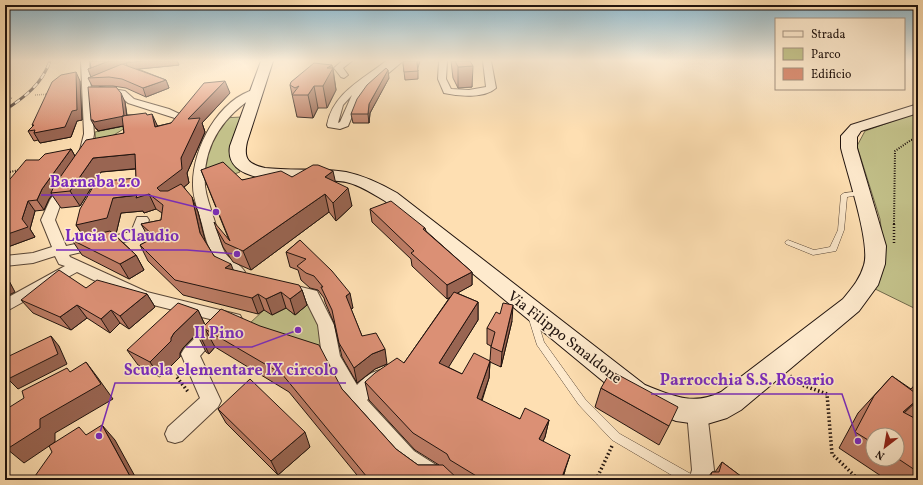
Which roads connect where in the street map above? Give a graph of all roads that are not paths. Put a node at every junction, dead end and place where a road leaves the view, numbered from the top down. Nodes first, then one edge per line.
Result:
1 (259, 84) edge
2 (360, 84) edge
3 (371, 84) edge
4 (444, 84) edge
5 (490, 84) edge
6 (91, 85) joint
7 (256, 92) junction
8 (918, 108) edge
9 (182, 117) edge
10 (862, 193) junction
11 (142, 220) dead end
12 (788, 242) dead end
13 (60, 251) junction
14 (5, 261) edge
15 (77, 266) junction
16 (247, 276) edge
17 (274, 286) edge
18 (5, 306) edge
19 (529, 308) junction
20 (226, 318) junction
21 (244, 322) edge
22 (392, 371) edge
23 (355, 400) junction
24 (697, 412) junction
25 (175, 434) dead end
26 (694, 479) edge
27 (439, 480) edge

1 - 7 street, Via Filippo Smaldone
2 - 3 street
4 - 5 street
6 - 9 street
6 - 13 street
7 - 16 street
7 - 19 street, Via Filippo Smaldone
8 - 10 street, Via Filippo Smaldone
10 - 12 lane
10 - 24 street, Via Filippo Smaldone
11 - 13 street
13 - 14 street
13 - 15 street
15 - 18 street
15 - 20 street
17 - 23 street
19 - 24 street, Via Filippo Smaldone
19 - 26 lane
20 - 21 street
20 - 25 street
22 - 23 street
23 - 27 street
24 - 26 street

